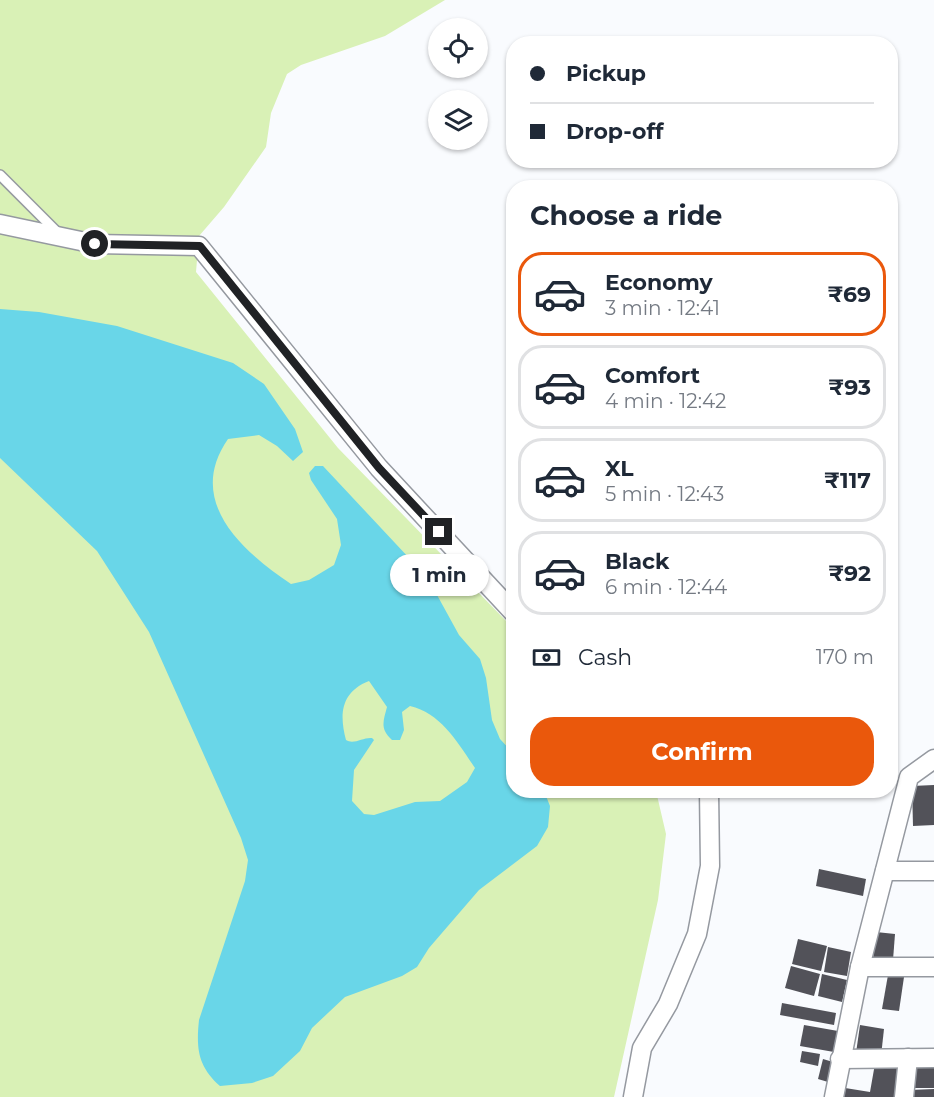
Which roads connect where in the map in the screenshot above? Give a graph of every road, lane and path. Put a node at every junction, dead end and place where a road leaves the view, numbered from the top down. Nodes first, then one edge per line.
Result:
1 (0, 175) edge
2 (0, 224) edge
3 (63, 237) junction
4 (506, 604) edge
5 (934, 759) edge
6 (909, 777) junction
7 (934, 777) edge
8 (709, 798) edge
9 (885, 871) junction
10 (934, 871) edge
11 (860, 967) junction
12 (934, 967) edge
13 (908, 1058) junction
14 (934, 1058) edge
15 (840, 1059) junction
16 (633, 1097) edge
17 (834, 1097) edge
18 (904, 1097) edge

1 - 3 lane
2 - 3 street
3 - 4 street
5 - 6 street
6 - 7 street
6 - 9 street
8 - 16 street
9 - 10 street
9 - 11 street
11 - 12 street
11 - 15 street
13 - 14 street
13 - 15 street
13 - 18 street
15 - 17 street

